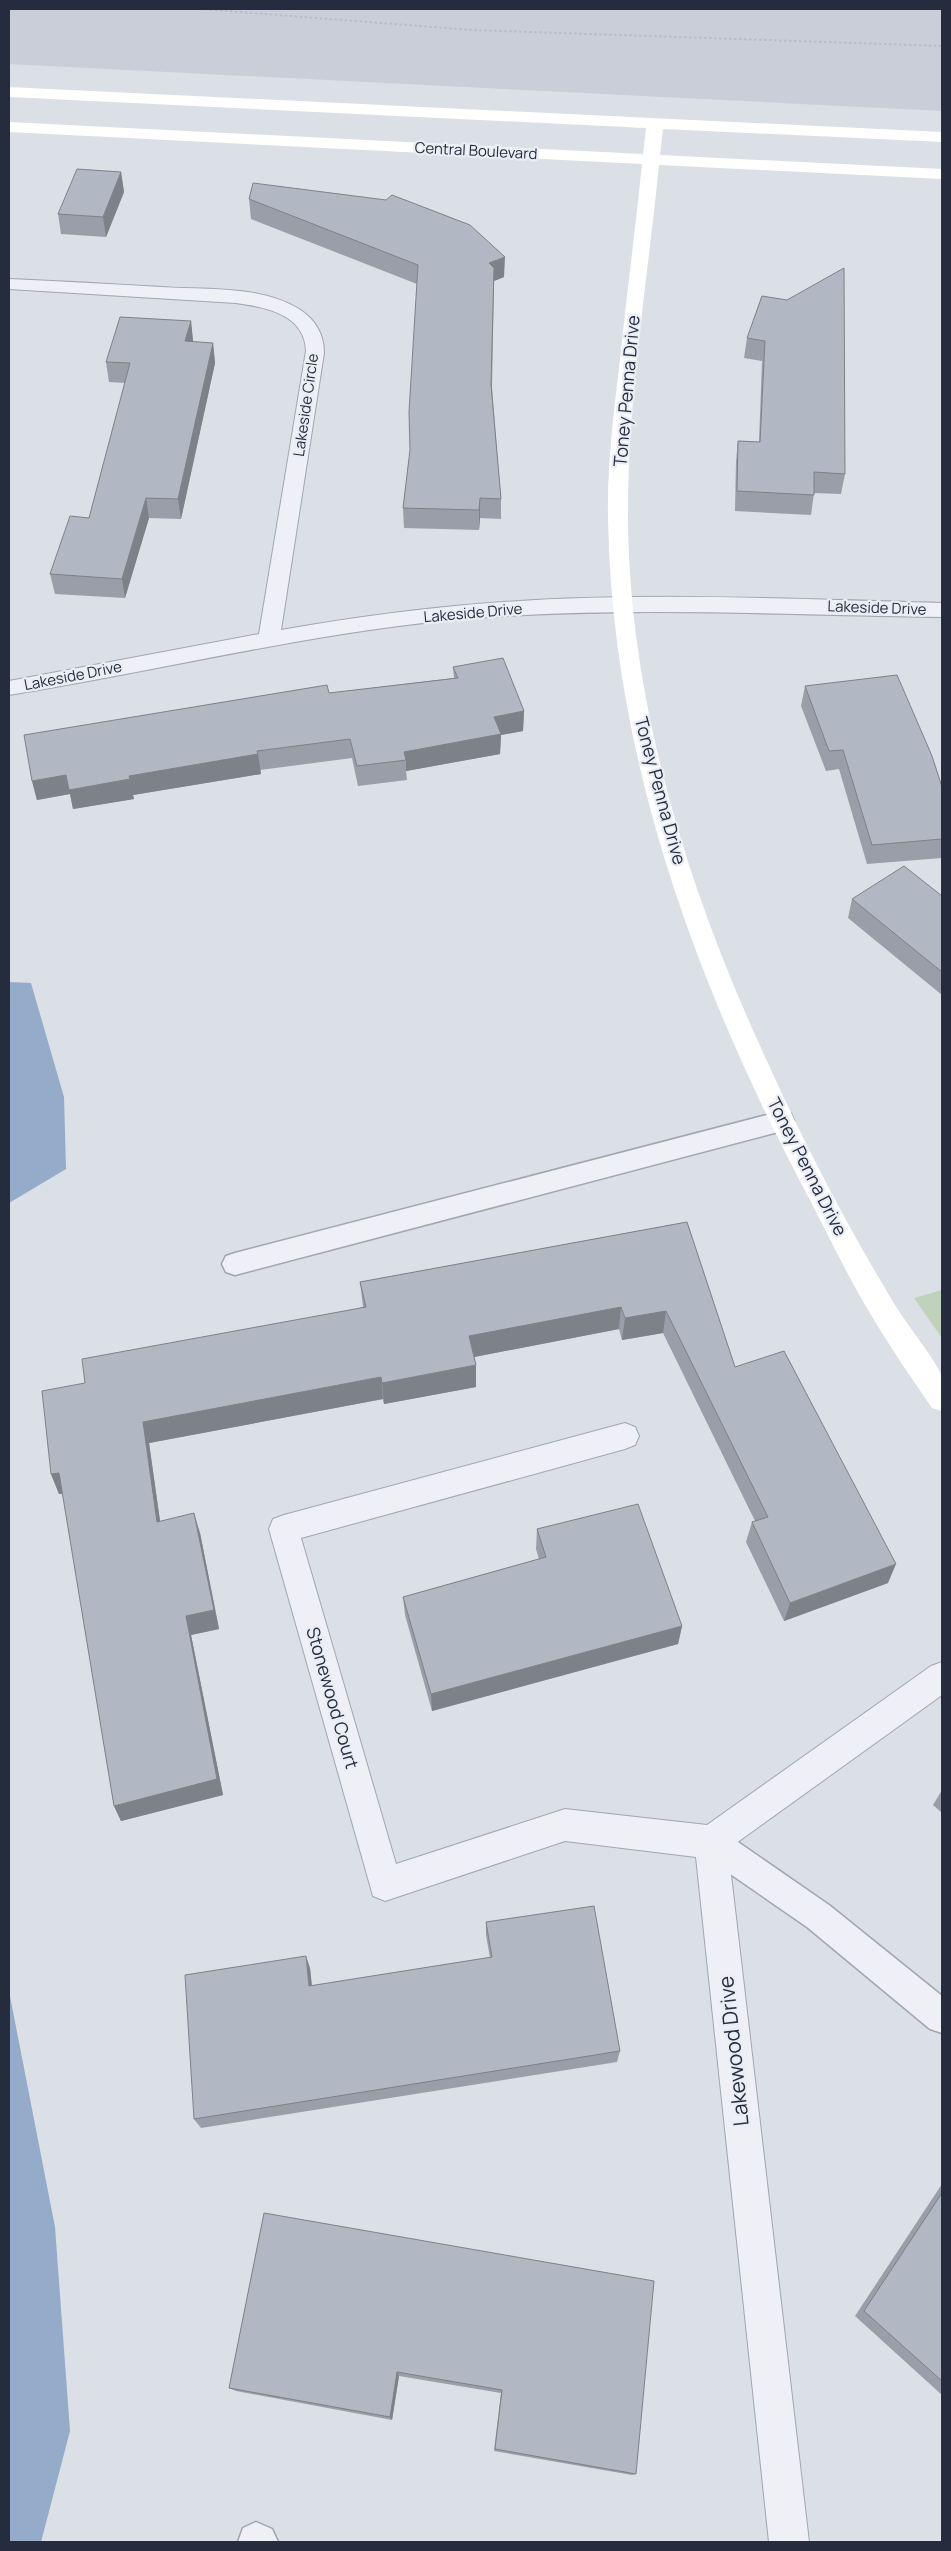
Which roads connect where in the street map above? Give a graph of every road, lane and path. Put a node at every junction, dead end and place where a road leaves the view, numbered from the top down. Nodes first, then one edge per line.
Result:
1 (200, 9) edge
2 (942, 46) edge
3 (9, 92) edge
4 (655, 123) junction
5 (9, 127) edge
6 (942, 137) edge
7 (652, 160) junction
8 (942, 174) edge
9 (9, 284) edge
10 (622, 605) junction
11 (942, 610) edge
12 (269, 640) junction
13 (9, 688) edge
14 (782, 1121) junction
15 (235, 1264) dead end
16 (942, 1399) edge
17 (625, 1436) dead end
18 (942, 1677) edge
19 (711, 1842) junction
20 (942, 2017) edge
21 (789, 2542) edge

1 - 2 path
3 - 4 street
4 - 6 street
4 - 7 street, Toney Penna Drive
5 - 7 street, Central Boulevard
7 - 8 street, Central Boulevard
7 - 10 street, Toney Penna Drive
9 - 12 street, Lakeside Circle
10 - 11 street, Lakeside Drive
10 - 12 street, Lakeside Drive
10 - 14 street, Toney Penna Drive
12 - 13 street, Lakeside Drive
14 - 15 lane
14 - 16 street, Toney Penna Drive
17 - 19 street, Stonewood Court
18 - 19 street
19 - 20 lane
19 - 21 street, Lakewood Drive

